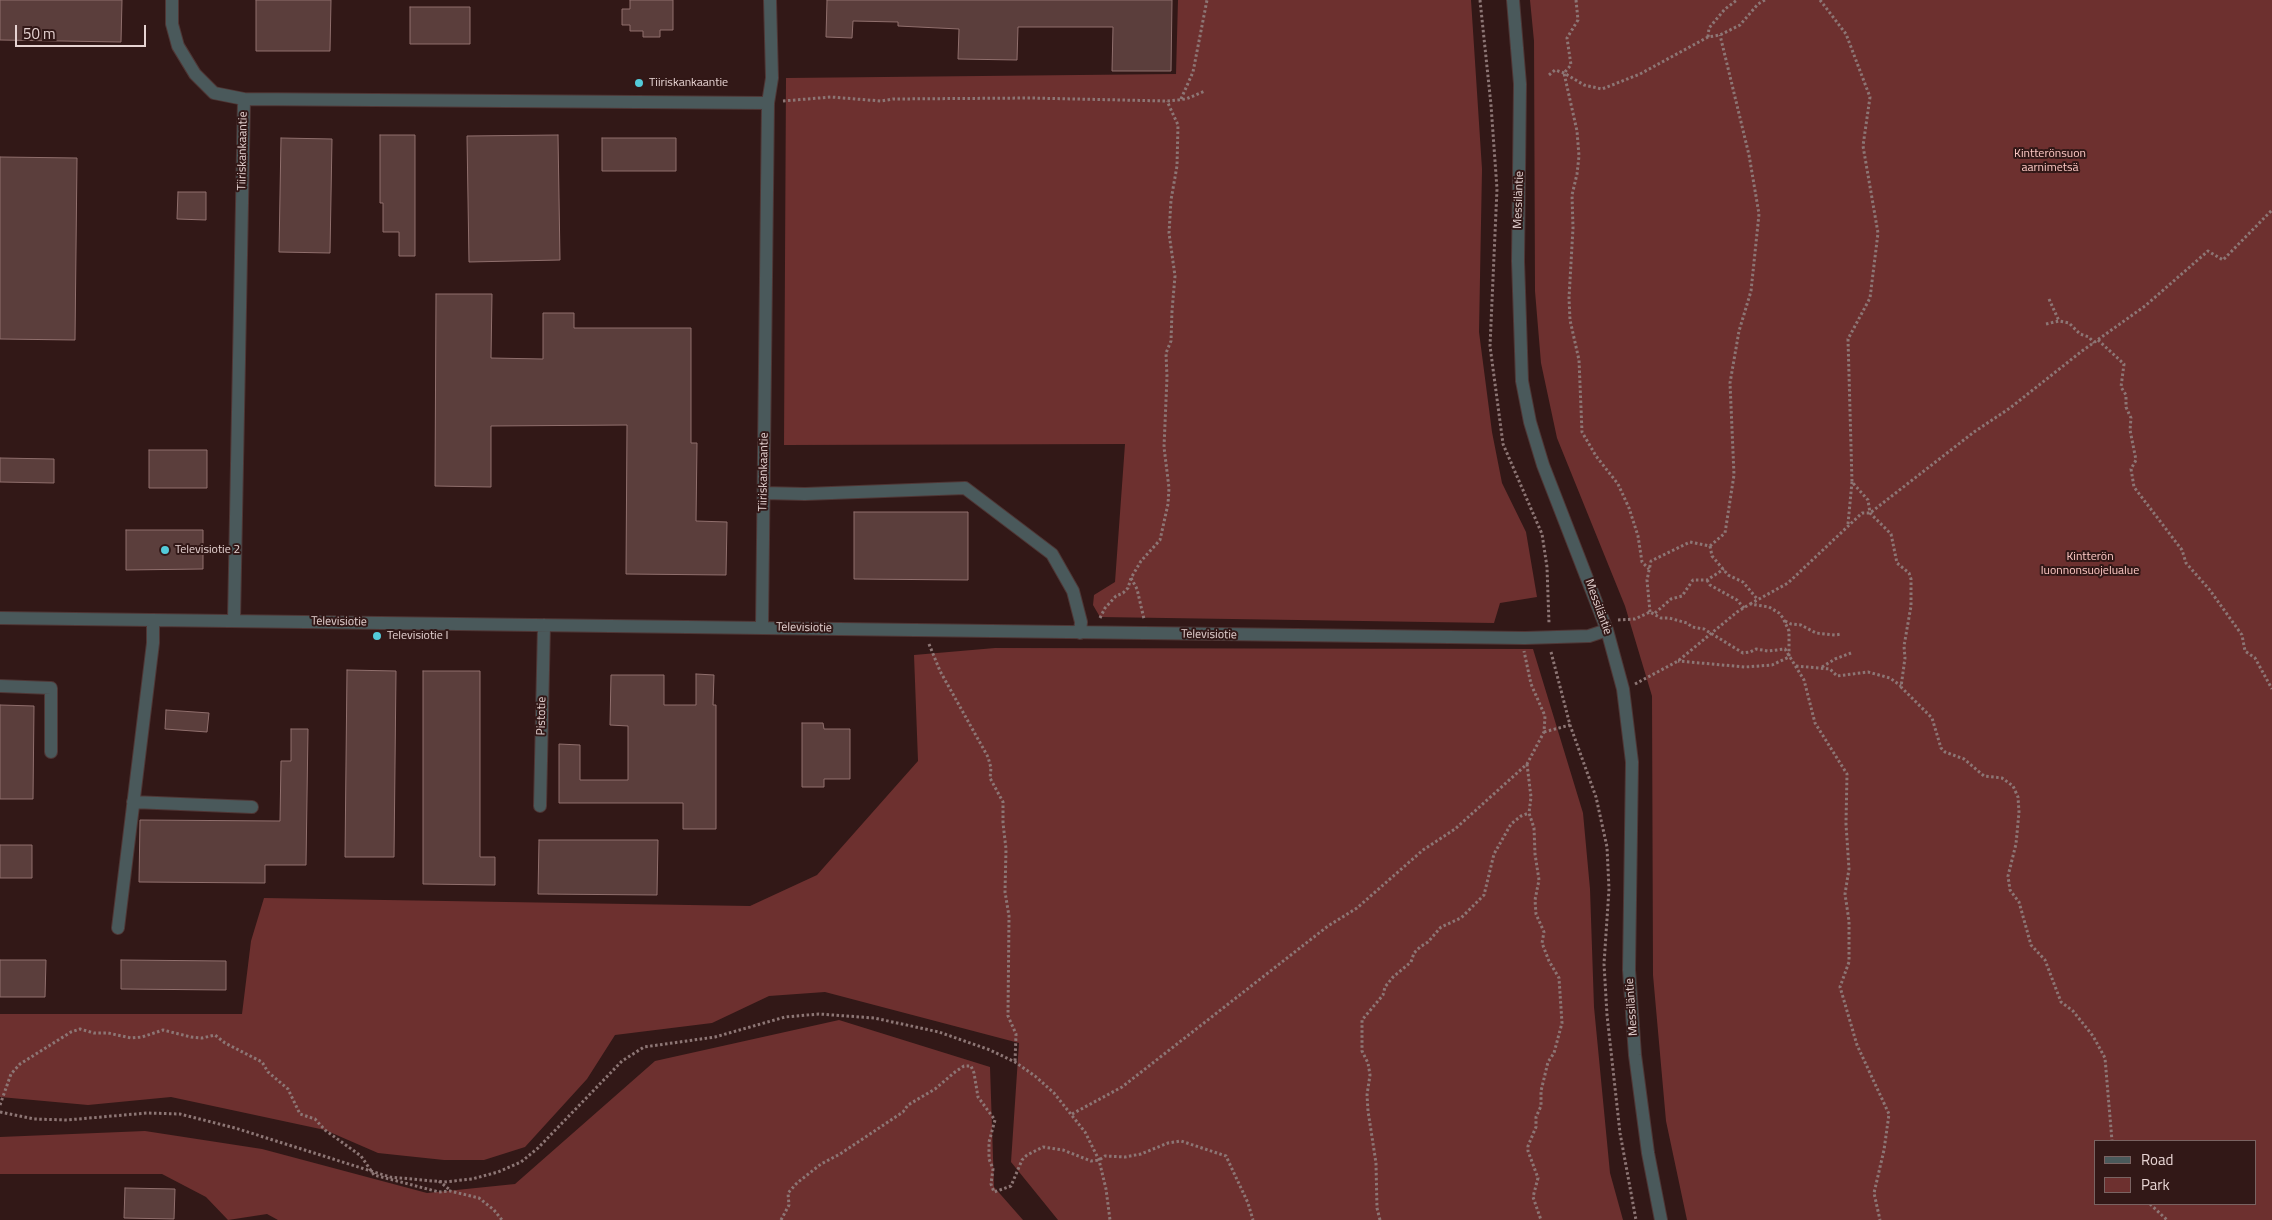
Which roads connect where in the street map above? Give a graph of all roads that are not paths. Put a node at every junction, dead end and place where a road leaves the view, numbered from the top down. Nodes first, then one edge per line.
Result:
1 (172, 0) edge
2 (770, 0) edge
3 (1513, 0) edge
4 (244, 99) junction
5 (768, 103) junction
6 (764, 492) junction
7 (0, 618) edge
8 (153, 620) junction
9 (234, 620) junction
10 (544, 625) junction
11 (762, 627) junction
12 (1606, 627) junction
13 (1080, 634) junction
14 (0, 686) edge
15 (50, 752) dead end
16 (133, 802) junction
17 (540, 806) dead end
18 (252, 807) dead end
19 (118, 928) dead end
20 (1661, 1220) edge

1 - 4 street
2 - 5 street
3 - 12 street, Messiläntie
4 - 5 street, Tiiriskankaantie
4 - 9 street, Tiiriskankaantie
5 - 6 street, Tiiriskankaantie
6 - 11 street, Tiiriskankaantie
6 - 13 street
7 - 8 street, Televisiotie
8 - 9 street, Televisiotie
8 - 16 street
9 - 10 street, Televisiotie
10 - 11 street, Televisiotie
10 - 17 street, Pistotie
11 - 13 street, Televisiotie
12 - 13 street, Televisiotie
12 - 20 street, Messiläntie
14 - 15 street
16 - 18 street
16 - 19 street

